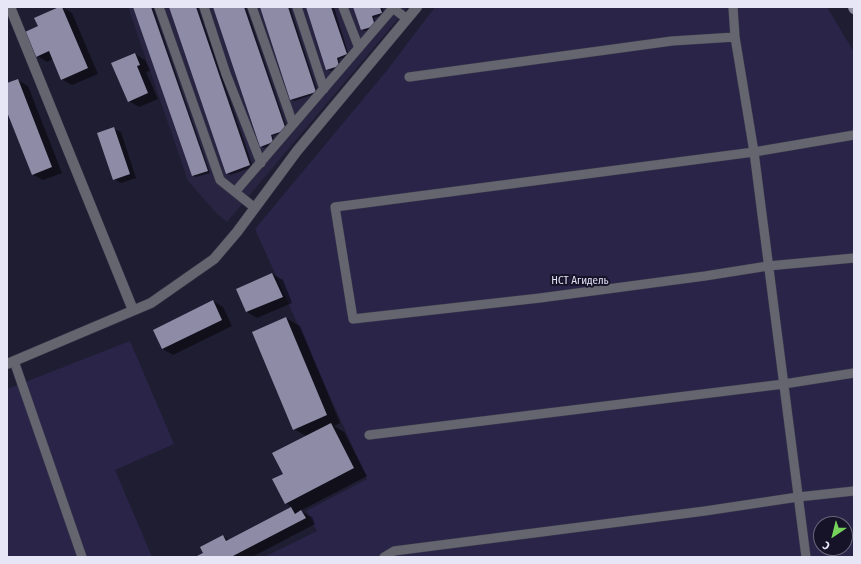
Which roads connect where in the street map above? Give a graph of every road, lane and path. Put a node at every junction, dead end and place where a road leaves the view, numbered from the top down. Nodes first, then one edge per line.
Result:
1 (10, 7) edge
2 (159, 7) edge
3 (204, 7) edge
4 (252, 7) edge
5 (297, 7) edge
6 (342, 7) edge
7 (393, 7) edge
8 (417, 7) edge
9 (733, 7) edge
10 (407, 19) junction
11 (735, 37) junction
12 (359, 48) junction
13 (409, 77) dead end
14 (324, 88) junction
15 (293, 124) junction
16 (854, 135) edge
17 (754, 152) junction
18 (261, 163) junction
19 (235, 192) junction
20 (255, 208) junction
21 (854, 258) edge
22 (768, 266) junction
23 (133, 310) junction
24 (11, 362) edge
25 (854, 373) edge
26 (784, 384) junction
27 (370, 435) dead end
28 (854, 491) edge
29 (798, 497) junction
30 (82, 557) edge
31 (384, 557) edge
32 (806, 557) edge

1 - 23 street
2 - 19 lane
3 - 18 lane
4 - 15 lane
5 - 14 lane
6 - 12 lane
7 - 10 lane
7 - 12 lane
8 - 10 street
9 - 11 lane
10 - 20 street
11 - 13 lane
11 - 17 lane
12 - 14 lane
14 - 15 lane
15 - 18 lane
16 - 17 lane
17 - 22 lane
17 - 22 lane
18 - 19 lane
19 - 20 lane
20 - 23 street
21 - 22 lane
22 - 26 lane
23 - 24 street
24 - 30 lane
25 - 26 lane
26 - 27 lane
26 - 29 lane
28 - 29 lane
29 - 31 lane
29 - 32 lane

